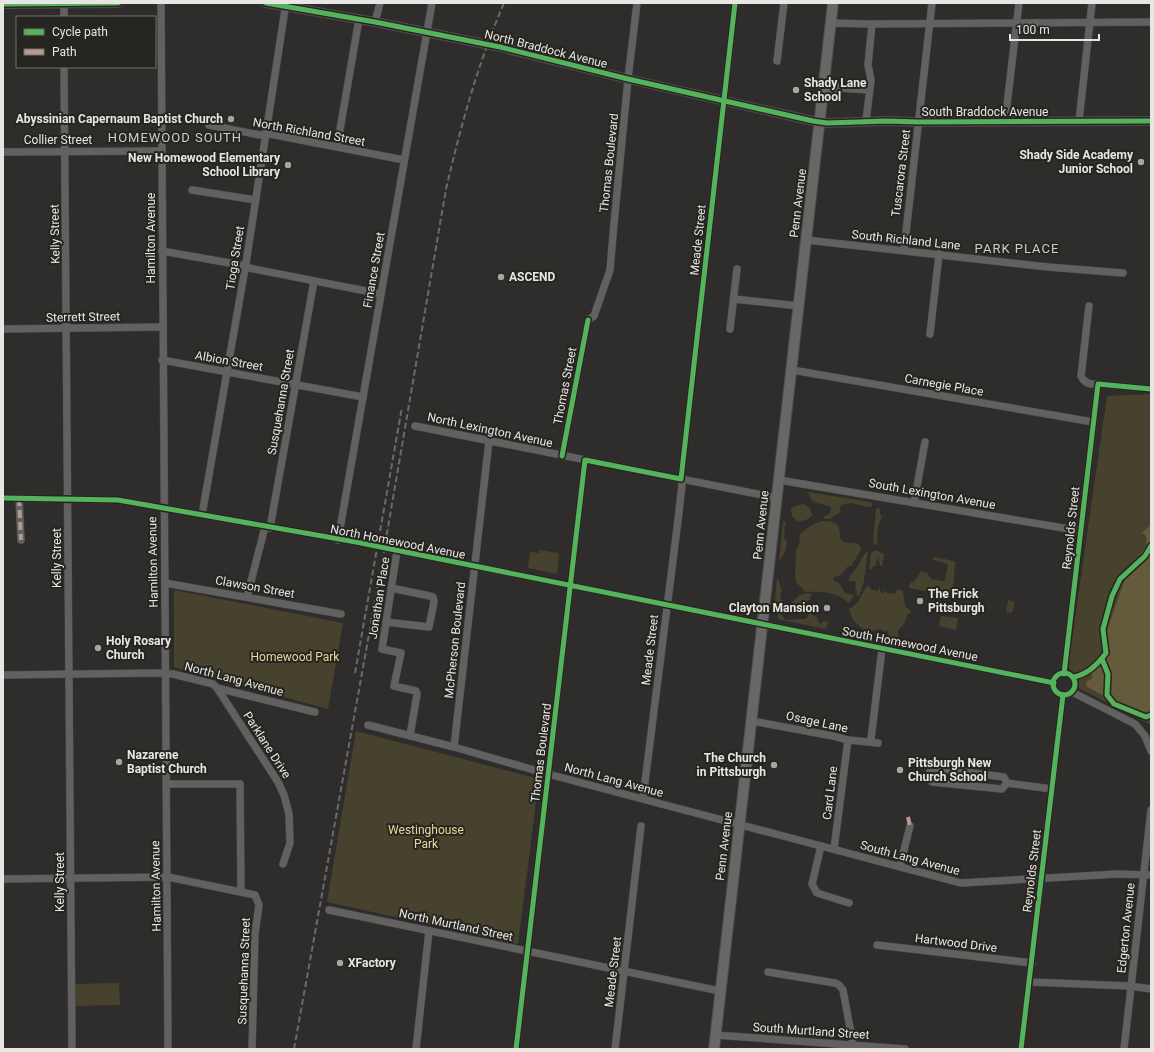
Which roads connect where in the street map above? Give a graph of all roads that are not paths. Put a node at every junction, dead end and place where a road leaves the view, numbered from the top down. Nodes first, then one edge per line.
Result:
1 (64, 3) edge
2 (118, 3) edge
3 (161, 3) edge
4 (266, 3) edge
5 (380, 3) edge
6 (432, 3) edge
7 (637, 3) edge
8 (735, 3) edge
9 (784, 3) edge
10 (833, 3) edge
11 (932, 3) edge
12 (1019, 3) edge
13 (1092, 3) edge
14 (3, 4) edge
15 (286, 4) edge
16 (64, 16) edge
17 (359, 19) junction
18 (375, 22) junction
19 (1151, 22) edge
20 (831, 23) junction
21 (1017, 23) junction
22 (1090, 23) junction
23 (870, 24) junction
24 (929, 24) junction
25 (427, 32) junction
26 (777, 61) dead end
27 (64, 68) edge
28 (825, 76) junction
29 (628, 79) junction
30 (839, 88) junction
31 (869, 90) junction
32 (823, 94) junction
33 (724, 101) junction
34 (866, 121) junction
35 (1079, 121) junction
36 (1151, 121) edge
37 (819, 122) junction
38 (918, 122) junction
39 (1005, 122) junction
40 (209, 125) dead end
41 (265, 134) junction
42 (337, 147) junction
43 (161, 150) junction
44 (3, 152) edge
45 (65, 152) junction
46 (404, 160) junction
47 (192, 190) dead end
48 (256, 200) junction
49 (806, 240) junction
50 (904, 250) junction
51 (162, 251) junction
52 (939, 254) junction
53 (246, 266) junction
54 (737, 269) dead end
55 (1123, 274) dead end
56 (314, 281) junction
57 (381, 294) junction
58 (734, 299) junction
59 (799, 306) junction
60 (1088, 306) dead end
61 (588, 320) joint
62 (162, 327) junction
63 (67, 328) junction
64 (3, 329) edge
65 (730, 329) dead end
66 (930, 334) dead end
67 (162, 360) junction
68 (792, 370) junction
69 (227, 372) junction
70 (295, 384) junction
71 (1098, 384) junction
72 (1151, 389) edge
73 (363, 396) junction
74 (1093, 422) junction
75 (414, 426) dead end
76 (490, 441) junction
77 (925, 442) dead end
78 (562, 456) junction
79 (584, 460) junction
80 (681, 479) junction
81 (779, 480) junction
82 (3, 498) edge
83 (19, 498) junction
84 (68, 498) junction
85 (777, 498) junction
86 (914, 503) junction
87 (164, 509) junction
88 (202, 516) junction
89 (268, 527) junction
90 (1081, 531) junction
91 (20, 540) dead end
92 (338, 540) junction
93 (397, 551) junction
94 (474, 567) junction
95 (165, 582) junction
96 (570, 586) junction
97 (391, 588) junction
98 (247, 597) junction
99 (667, 606) junction
100 (341, 614) dead end
101 (386, 622) junction
102 (763, 625) junction
103 (882, 649) junction
104 (165, 673) junction
105 (69, 674) junction
106 (1064, 674) junction
107 (3, 675) edge
108 (1054, 683) junction
109 (217, 688) junction
110 (1072, 692) junction
111 (1063, 695) junction
112 (315, 712) dead end
113 (752, 720) junction
114 (368, 725) dead end
115 (410, 736) junction
116 (871, 739) dead end
117 (848, 740) junction
118 (878, 744) dead end
119 (454, 747) junction
120 (1151, 751) edge
121 (548, 774) junction
122 (166, 784) junction
123 (1007, 784) junction
124 (1052, 789) junction
125 (643, 798) junction
126 (1151, 810) edge
127 (740, 824) junction
128 (641, 826) dead end
129 (910, 826) dead end
130 (821, 846) junction
131 (834, 849) junction
132 (283, 864) dead end
133 (900, 866) junction
134 (1143, 875) junction
135 (1151, 876) edge
136 (168, 877) junction
137 (3, 878) edge
138 (71, 878) junction
139 (1041, 879) junction
140 (241, 892) junction
141 (849, 903) dead end
142 (329, 910) dead end
143 (430, 931) junction
144 (877, 945) dead end
145 (528, 952) junction
146 (1032, 963) junction
147 (625, 972) junction
148 (768, 972) dead end
149 (1029, 982) junction
150 (1130, 986) junction
151 (1151, 989) edge
152 (720, 992) junction
153 (715, 1035) junction
154 (853, 1044) junction
155 (798, 1045) edge
156 (866, 1047) edge
157 (72, 1049) edge
158 (168, 1049) edge
159 (252, 1049) edge
160 (416, 1049) edge
161 (516, 1049) edge
162 (616, 1049) edge
163 (714, 1049) edge
164 (905, 1049) edge
165 (1021, 1049) edge
166 (1124, 1049) edge

1 - 2 main road
1 - 14 main road
1 - 16 street
3 - 43 street, Hamilton Avenue
4 - 15 main road, North Braddock Avenue
5 - 18 street
6 - 25 street, Finance Street
7 - 29 street, Thomas Boulevard
8 - 33 street, Meade Street
9 - 26 street
10 - 20 highway, Penn Avenue
11 - 24 street, Tuscarora Street
12 - 21 street
13 - 22 street
15 - 17 main road, North Braddock Avenue
15 - 41 street, Tioga Street
17 - 18 main road, North Braddock Avenue
17 - 42 street
18 - 25 main road, North Braddock Avenue
19 - 22 street
20 - 23 street
20 - 28 highway, Penn Avenue
21 - 22 street
21 - 24 street
21 - 39 street
22 - 35 street
23 - 24 street
23 - 31 street
24 - 38 street, Tuscarora Street
25 - 29 main road, North Braddock Avenue
25 - 46 street, Finance Street
27 - 45 street, Kelly Street
28 - 30 street
28 - 32 highway, Penn Avenue
29 - 33 main road, North Braddock Avenue
29 - 61 street, Thomas Boulevard
30 - 31 street
30 - 32 street
31 - 34 street
32 - 37 highway, Penn Avenue
33 - 37 main road, North Braddock Avenue
33 - 80 street, Meade Street
34 - 37 main road, South Braddock Avenue
34 - 38 main road, South Braddock Avenue
35 - 36 main road, South Braddock Avenue
35 - 39 main road, South Braddock Avenue
37 - 49 highway, Penn Avenue
38 - 39 main road, South Braddock Avenue
38 - 50 street, Tuscarora Street
40 - 41 street, North Richland Street
41 - 42 street, North Richland Street
41 - 48 street, Tioga Street
42 - 46 street, North Richland Street
43 - 45 street, Collier Street
43 - 51 street, Hamilton Avenue
44 - 45 street, Collier Street
45 - 63 street, Kelly Street
46 - 57 street, Finance Street
47 - 48 street
48 - 53 street, Tioga Street
49 - 50 street, South Richland Lane
49 - 59 highway, Penn Avenue
50 - 52 street, South Richland Lane
51 - 53 street
51 - 62 street, Hamilton Avenue
52 - 55 street, South Richland Lane
52 - 66 street
53 - 56 street
53 - 69 street, Tioga Street
54 - 58 street
56 - 57 street
56 - 70 street, Susquehanna Street
57 - 73 street, Finance Street
58 - 59 street
58 - 65 street
59 - 68 highway, Penn Avenue
60 - 71 street
61 - 78 street, Thomas Street
62 - 63 street, Sterrett Street
62 - 67 street, Hamilton Avenue
63 - 64 street, Sterrett Street
63 - 84 street, Kelly Street
67 - 69 street, Albion Street
67 - 87 street, Hamilton Avenue
68 - 74 street, Carnegie Place
68 - 81 highway, Penn Avenue
69 - 70 street, Albion Street
69 - 88 street, Tioga Street
70 - 73 street, Albion Street
70 - 89 street, Susquehanna Street
71 - 72 street
71 - 74 street, Reynolds Street
73 - 92 street, Finance Street
74 - 90 street, Reynolds Street
75 - 76 street, North Lexington Avenue
76 - 78 street, North Lexington Avenue
76 - 94 street, McPherson Boulevard
77 - 86 street
78 - 79 street, North Lexington Avenue
79 - 80 street, North Lexington Avenue
79 - 96 street, Thomas Boulevard
80 - 85 street, North Lexington Avenue
80 - 99 street, Meade Street
81 - 85 highway, Penn Avenue
81 - 86 street, South Lexington Avenue
82 - 83 street, North Homewood Avenue
83 - 84 street, North Homewood Avenue
83 - 91 street
84 - 87 street, North Homewood Avenue
84 - 105 street, Kelly Street
85 - 102 highway, Penn Avenue
86 - 90 street, South Lexington Avenue
87 - 88 street, North Homewood Avenue
87 - 95 street, Hamilton Avenue
88 - 89 street, North Homewood Avenue
89 - 92 street, North Homewood Avenue
89 - 98 street, Susquehanna Street
90 - 106 street, Reynolds Street
92 - 93 street, North Homewood Avenue
93 - 94 street, North Homewood Avenue
93 - 97 street, Jonathan Place
94 - 96 street, North Homewood Avenue
94 - 119 street, McPherson Boulevard
95 - 98 street, Clawson Street
95 - 104 street, Hamilton Avenue
96 - 99 street, North Homewood Avenue
96 - 121 street, Thomas Boulevard
97 - 101 street, Jonathan Place
97 - 101 street
98 - 100 street, Clawson Street
99 - 102 street, North Homewood Avenue
99 - 125 street, Meade Street
101 - 115 street, Jonathan Place
102 - 103 street, South Homewood Avenue
102 - 113 highway, Penn Avenue
103 - 108 street, South Homewood Avenue
103 - 116 street
104 - 105 street, North Lang Avenue
104 - 109 street, North Lang Avenue
104 - 122 street, Hamilton Avenue
105 - 107 street, North Lang Avenue
105 - 138 street, Kelly Street
106 - 108 street
106 - 110 street
108 - 111 street
109 - 112 street, North Lang Avenue
109 - 132 street, Parklane Drive
110 - 111 street
110 - 120 street
111 - 124 street, Reynolds Street
113 - 117 street, Osage Lane
113 - 127 highway, Penn Avenue
114 - 115 street, North Lang Avenue
115 - 119 street, North Lang Avenue
117 - 118 street, Osage Lane
117 - 131 street, Card Lane
119 - 121 street, North Lang Avenue
121 - 125 street, North Lang Avenue
121 - 145 street, Thomas Boulevard
122 - 136 street, Hamilton Avenue
122 - 140 street
123 - 123 street
123 - 124 street
124 - 139 street, Reynolds Street
125 - 127 street, North Lang Avenue
126 - 134 street, Edgerton Avenue
127 - 130 street, South Lang Avenue
127 - 152 highway, Penn Avenue
128 - 147 street, Meade Street
129 - 133 street
130 - 131 street, South Lang Avenue
130 - 141 street
131 - 133 street, South Lang Avenue
133 - 139 street, South Lang Avenue
134 - 135 street, South Lang Avenue
134 - 139 street, South Lang Avenue
134 - 150 street, Edgerton Avenue
136 - 138 street
136 - 140 street
136 - 158 street, Hamilton Avenue
137 - 138 street
138 - 157 street, Kelly Street
139 - 146 street, Reynolds Street
140 - 159 street, Susquehanna Street
142 - 143 street, North Murtland Street
143 - 145 street, North Murtland Street
143 - 160 street
144 - 146 street, Hartwood Drive
145 - 147 street, North Murtland Street
145 - 161 street, Thomas Boulevard
146 - 149 street, Reynolds Street
147 - 152 street, North Murtland Street
147 - 162 street, Meade Street
148 - 154 street
149 - 150 street
149 - 165 street, Reynolds Street
150 - 151 street
150 - 166 street, Edgerton Avenue
152 - 153 highway, Penn Avenue
153 - 155 street, South Murtland Street
153 - 163 highway, Penn Avenue
154 - 155 street, South Murtland Street
154 - 156 street, South Murtland Street
156 - 164 street, South Murtland Street

